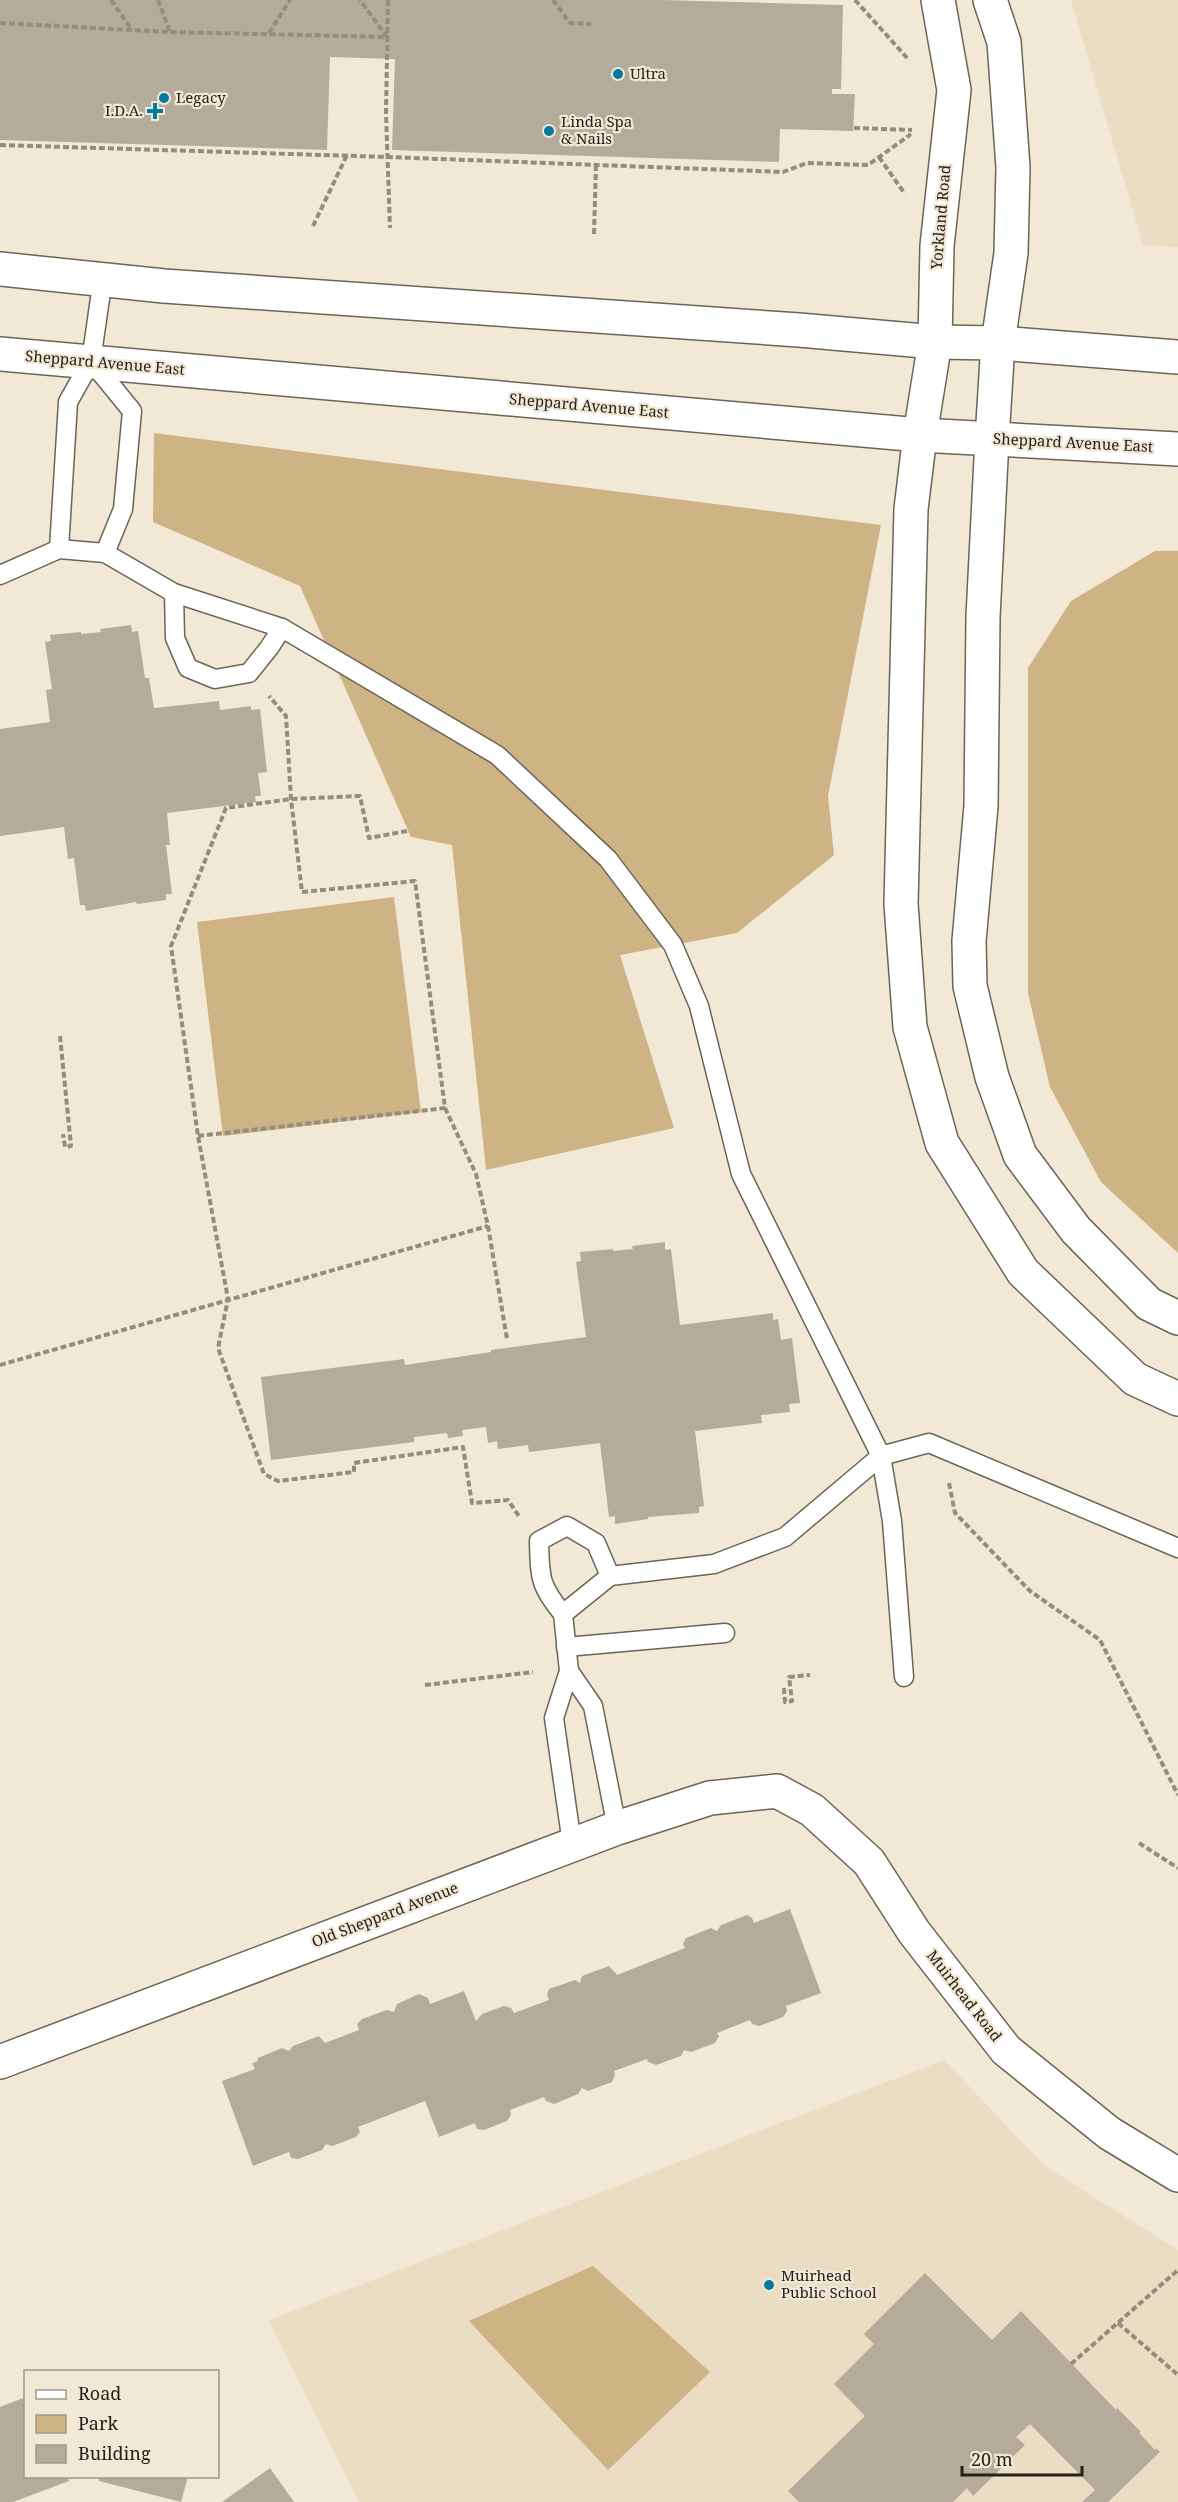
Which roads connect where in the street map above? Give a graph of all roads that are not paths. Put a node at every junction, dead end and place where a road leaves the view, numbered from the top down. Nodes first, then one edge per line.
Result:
1 (938, 0) edge
2 (990, 0) edge
3 (0, 269) edge
4 (103, 279) junction
5 (935, 342) junction
6 (998, 343) junction
7 (0, 354) edge
8 (1178, 357) edge
9 (91, 361) junction
10 (920, 435) junction
11 (992, 439) junction
12 (1178, 449) edge
13 (59, 549) junction
14 (105, 554) junction
15 (0, 575) edge
16 (174, 593) junction
17 (282, 628) junction
18 (1178, 1318) edge
19 (1178, 1399) edge
20 (881, 1456) junction
21 (1178, 1548) edge
22 (610, 1576) junction
23 (563, 1614) junction
24 (725, 1633) dead end
25 (566, 1647) junction
26 (568, 1671) junction
27 (904, 1677) dead end
28 (777, 1791) joint
29 (617, 1828) junction
30 (572, 1844) junction
31 (0, 2062) edge
32 (1178, 2175) edge

1 - 5 main road, Yorkland Road
2 - 6 main road
3 - 4 main road
4 - 5 main road
4 - 9 lane
5 - 6 main road
5 - 10 main road, Yorkland Road
6 - 8 main road
6 - 11 main road
7 - 9 main road, Sheppard Avenue East
9 - 10 main road, Sheppard Avenue East
9 - 13 lane
9 - 14 lane
10 - 11 main road, Sheppard Avenue East
10 - 19 main road, Yorkland Road
11 - 12 main road, Sheppard Avenue East
11 - 18 main road
13 - 14 lane
13 - 15 lane
14 - 16 lane
16 - 17 lane
16 - 17 lane
17 - 20 lane
20 - 21 lane
20 - 22 lane
20 - 27 lane
22 - 23 lane
22 - 23 lane
23 - 25 lane
24 - 25 lane
25 - 26 lane
26 - 29 lane
26 - 30 lane
28 - 29 main road, Old Sheppard Avenue
28 - 32 main road, Muirhead Road
29 - 30 main road, Old Sheppard Avenue
30 - 31 main road, Old Sheppard Avenue

